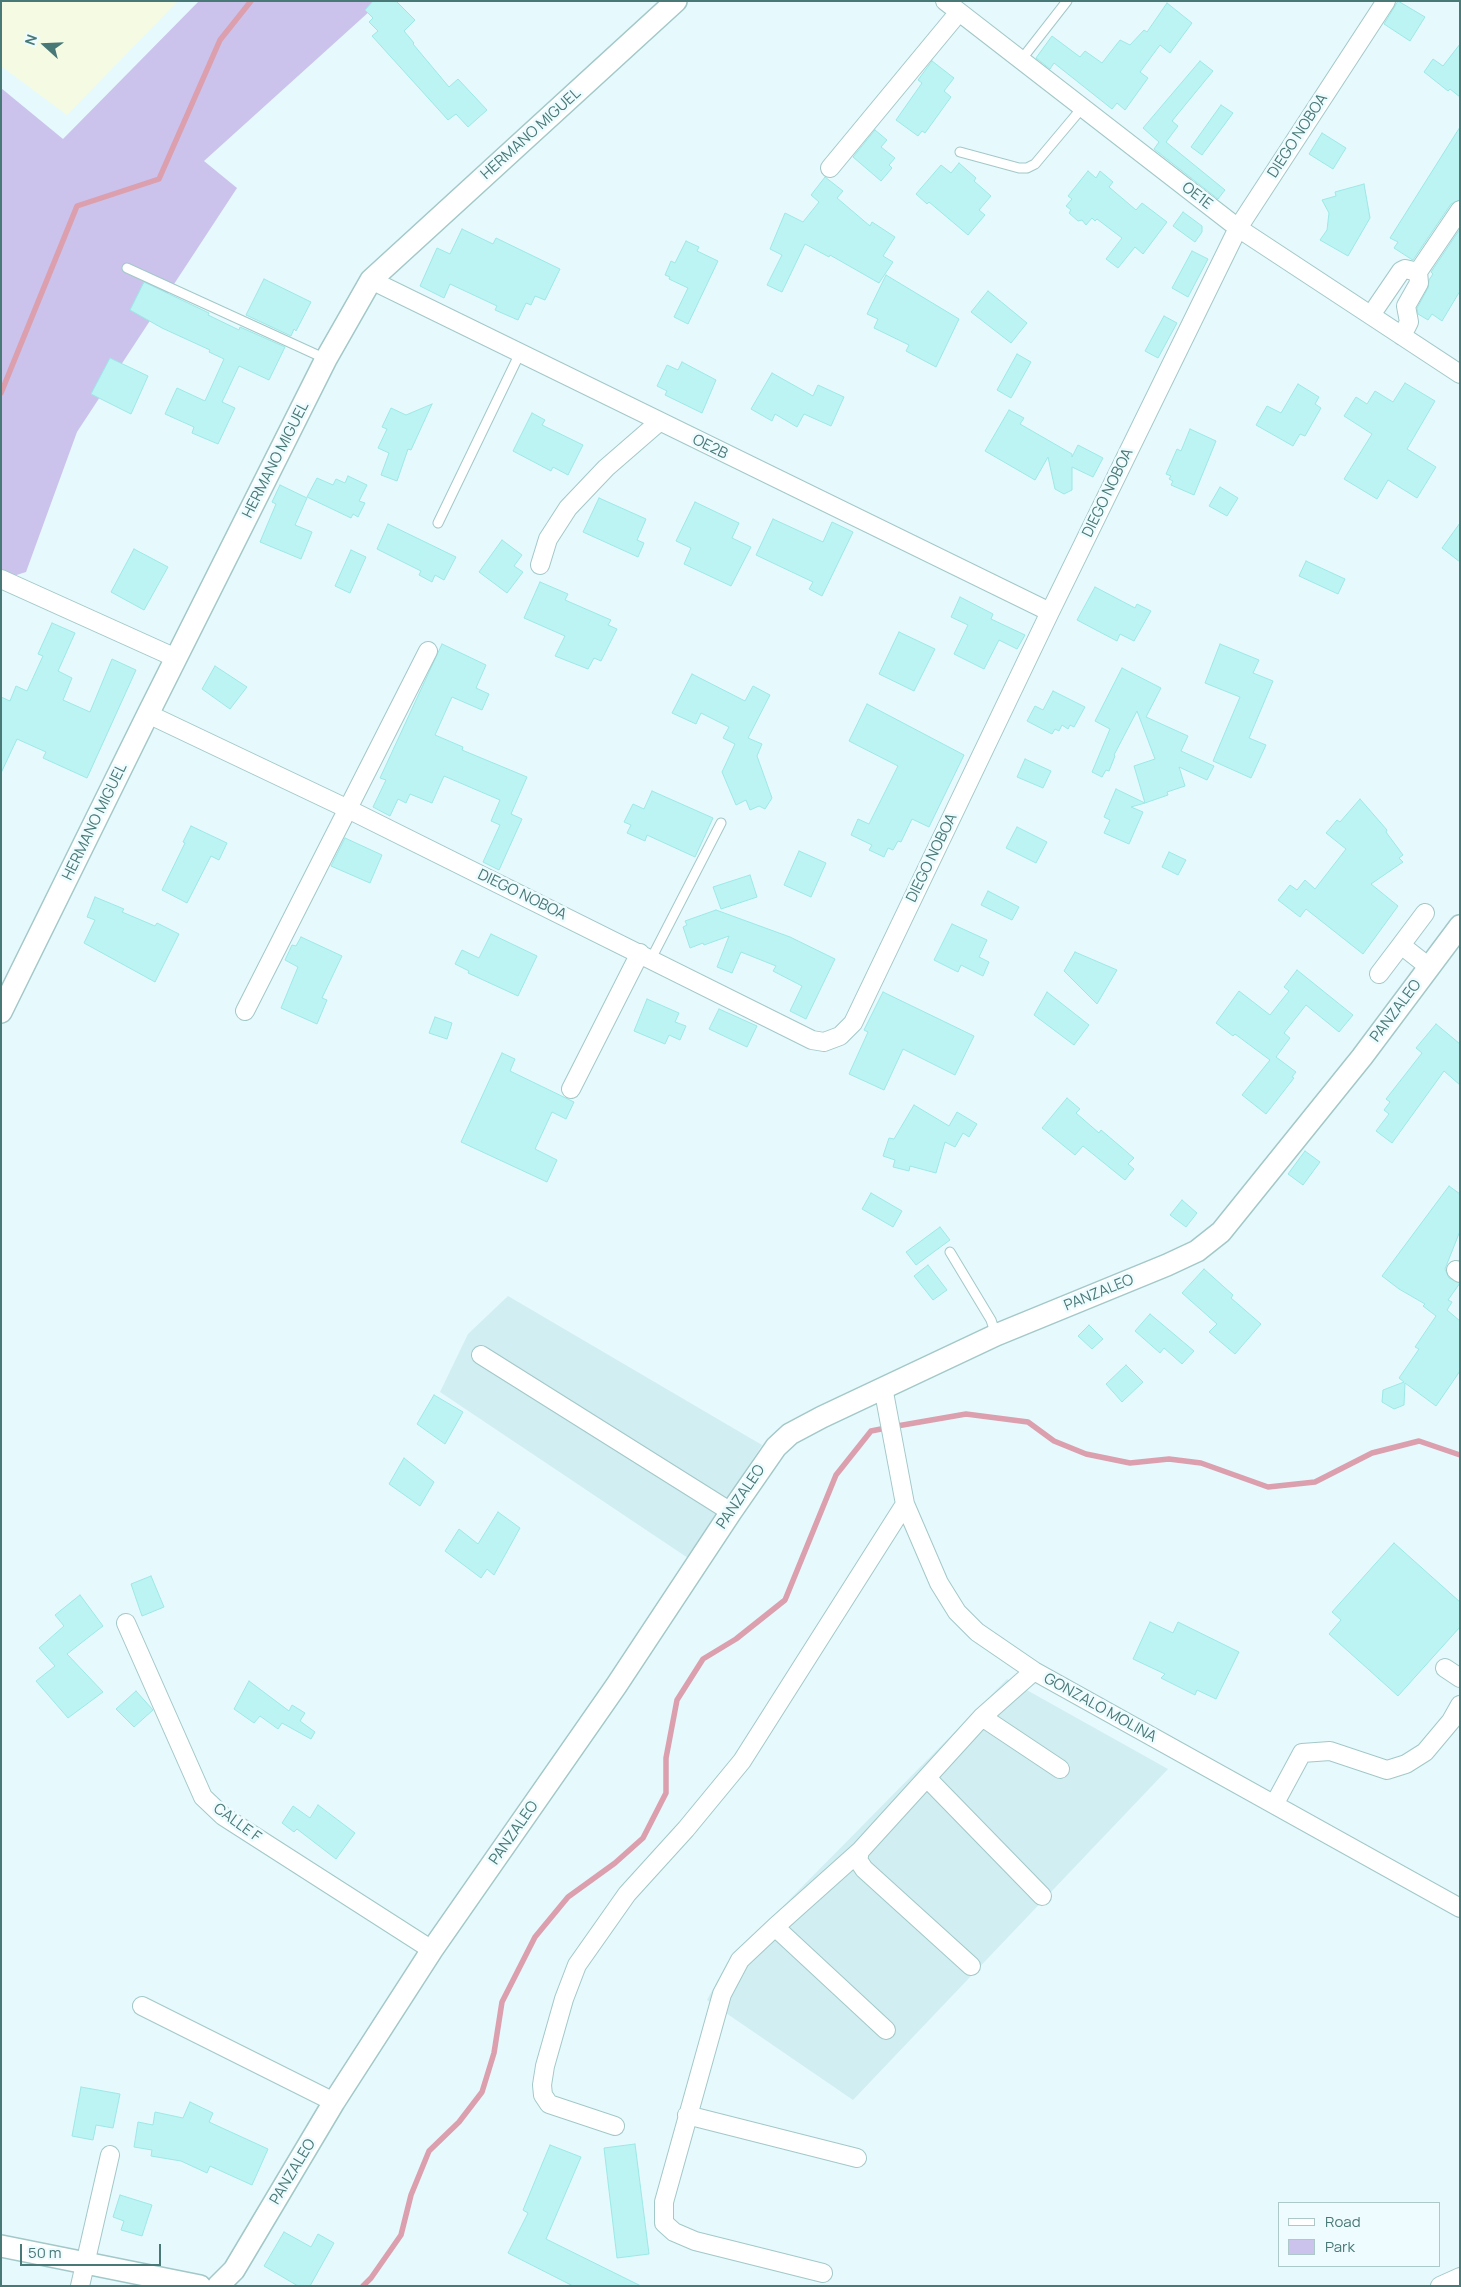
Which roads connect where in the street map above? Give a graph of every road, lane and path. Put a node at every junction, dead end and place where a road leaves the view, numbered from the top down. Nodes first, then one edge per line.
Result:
1 (676, 1) edge
2 (1067, 1) edge
3 (1386, 1) edge
4 (952, 7) edge
5 (1021, 60) junction
6 (1082, 108) junction
7 (960, 152) dead end
8 (830, 168) dead end
9 (1460, 210) edge
10 (1238, 228) junction
11 (127, 268) dead end
12 (1418, 272) junction
13 (371, 280) junction
14 (1371, 315) junction
15 (1402, 336) junction
16 (520, 353) junction
17 (326, 360) junction
18 (1460, 374) edge
19 (659, 422) junction
20 (438, 523) dead end
21 (540, 565) dead end
22 (1, 579) edge
23 (1050, 612) junction
24 (428, 651) dead end
25 (176, 658) junction
26 (148, 714) junction
27 (348, 809) junction
28 (721, 823) dead end
29 (1424, 913) dead end
30 (1460, 926) edge
31 (1401, 945) junction
32 (646, 956) junction
33 (1429, 967) junction
34 (1379, 974) dead end
35 (245, 1011) dead end
36 (1, 1012) edge
37 (570, 1089) dead end
38 (950, 1252) dead end
39 (996, 1336) junction
40 (481, 1355) dead end
41 (883, 1388) junction
42 (906, 1504) junction
43 (731, 1512) junction
44 (126, 1623) dead end
45 (1445, 1668) dead end
46 (1034, 1671) junction
47 (1460, 1678) edge
48 (1460, 1705) edge
49 (982, 1717) junction
50 (1060, 1769) dead end
51 (927, 1778) junction
52 (1275, 1803) junction
53 (860, 1850) junction
54 (1042, 1896) dead end
55 (1460, 1908) edge
56 (774, 1927) junction
57 (432, 1950) junction
58 (971, 1966) dead end
59 (142, 2006) dead end
60 (886, 2030) dead end
61 (334, 2102) junction
62 (687, 2116) junction
63 (614, 2126) dead end
64 (110, 2156) dead end
65 (857, 2158) dead end
66 (1, 2246) edge
67 (85, 2263) junction
68 (823, 2273) dead end
69 (1460, 2277) edge
70 (80, 2286) edge
71 (200, 2286) edge
72 (219, 2286) edge
73 (1440, 2286) edge

1 - 13 street, HERMANO MIGUEL
2 - 5 lane
3 - 10 street, DIEGO NOBOA
4 - 5 street, OE1E
4 - 8 street
5 - 6 street, OE1E
6 - 7 lane
6 - 10 street, OE1E
9 - 12 street
10 - 14 street, OE1E
10 - 23 street, DIEGO NOBOA
11 - 17 lane
12 - 14 street
12 - 15 street
13 - 16 street, OE2B
13 - 17 street, HERMANO MIGUEL
14 - 15 street, OE1E
15 - 18 street, OE1E
16 - 19 street, OE2B
16 - 20 lane
17 - 25 street, HERMANO MIGUEL
19 - 21 street
19 - 23 street, OE2B
22 - 25 street
23 - 32 street, DIEGO NOBOA
24 - 27 street
25 - 26 street, HERMANO MIGUEL
26 - 27 street, DIEGO NOBOA
26 - 36 street, HERMANO MIGUEL
27 - 32 street, DIEGO NOBOA
27 - 35 street
28 - 32 lane
29 - 31 street
30 - 33 street, PANZALEO
31 - 33 street
31 - 34 street
32 - 37 street
33 - 39 street, PANZALEO
38 - 39 lane
39 - 41 street, PANZALEO
40 - 43 street
41 - 42 street, GONZALO MOLINA
41 - 43 street, PANZALEO
42 - 46 street, GONZALO MOLINA
42 - 63 street
43 - 57 street, PANZALEO
44 - 57 street, CALLE F
45 - 47 street
46 - 49 street
46 - 52 street, GONZALO MOLINA
48 - 52 street
49 - 50 street
49 - 51 street
51 - 53 street
51 - 54 street
52 - 55 street, GONZALO MOLINA
53 - 56 street
53 - 58 street
56 - 60 street
56 - 62 street
57 - 61 street, PANZALEO
59 - 61 street
61 - 72 street, PANZALEO
62 - 65 street
62 - 68 street
64 - 67 street
66 - 67 street
67 - 70 street
67 - 71 street
69 - 73 street

